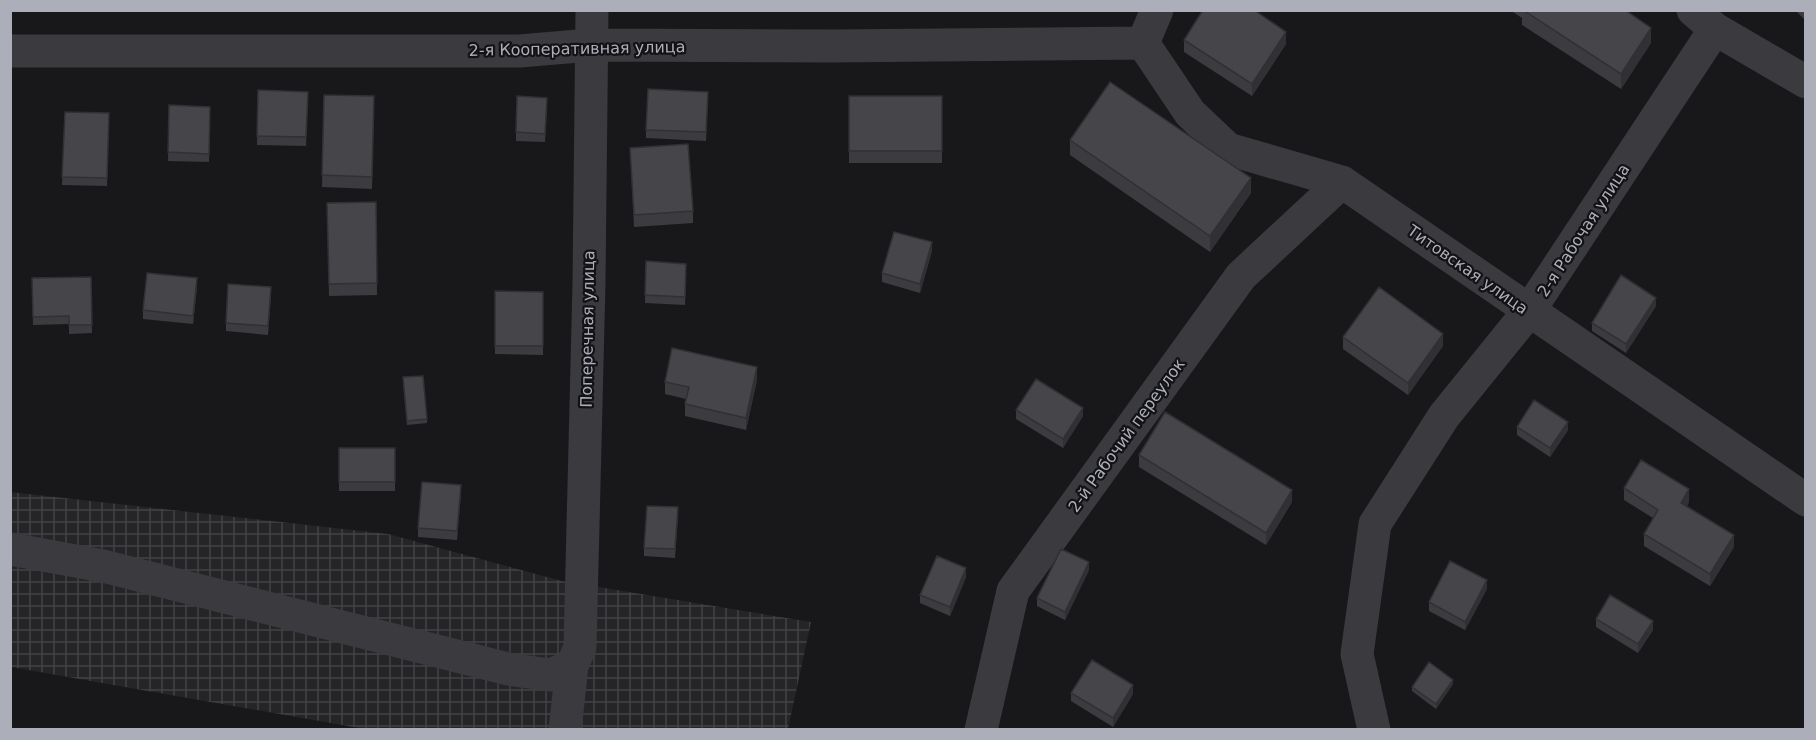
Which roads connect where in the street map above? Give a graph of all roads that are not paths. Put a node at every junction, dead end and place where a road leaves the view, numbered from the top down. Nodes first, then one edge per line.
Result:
1 (592, 10) edge
2 (1157, 10) edge
3 (1704, 20) edge
4 (1143, 43) junction
5 (591, 45) junction
6 (10, 51) edge
7 (1806, 82) edge
8 (1342, 182) junction
9 (1529, 311) junction
10 (1806, 500) edge
11 (10, 549) edge
12 (576, 657) junction
13 (565, 729) edge
14 (981, 729) edge
15 (1374, 729) edge

1 - 5 street, Поперечная улица
2 - 4 street
3 - 7 street
3 - 9 street, 2-я Рабочая улица
4 - 5 street, 2-я Кооперативная улица
4 - 8 street, Титовская улица
5 - 6 street, 2-я Кооперативная улица
5 - 12 street, Поперечная улица
8 - 9 street, Титовская улица
8 - 14 street, 2-й Рабочий переулок
9 - 10 street, Титовская улица
9 - 15 street, 2-я Рабочая улица
11 - 12 street
12 - 13 street, Поперечная улица

